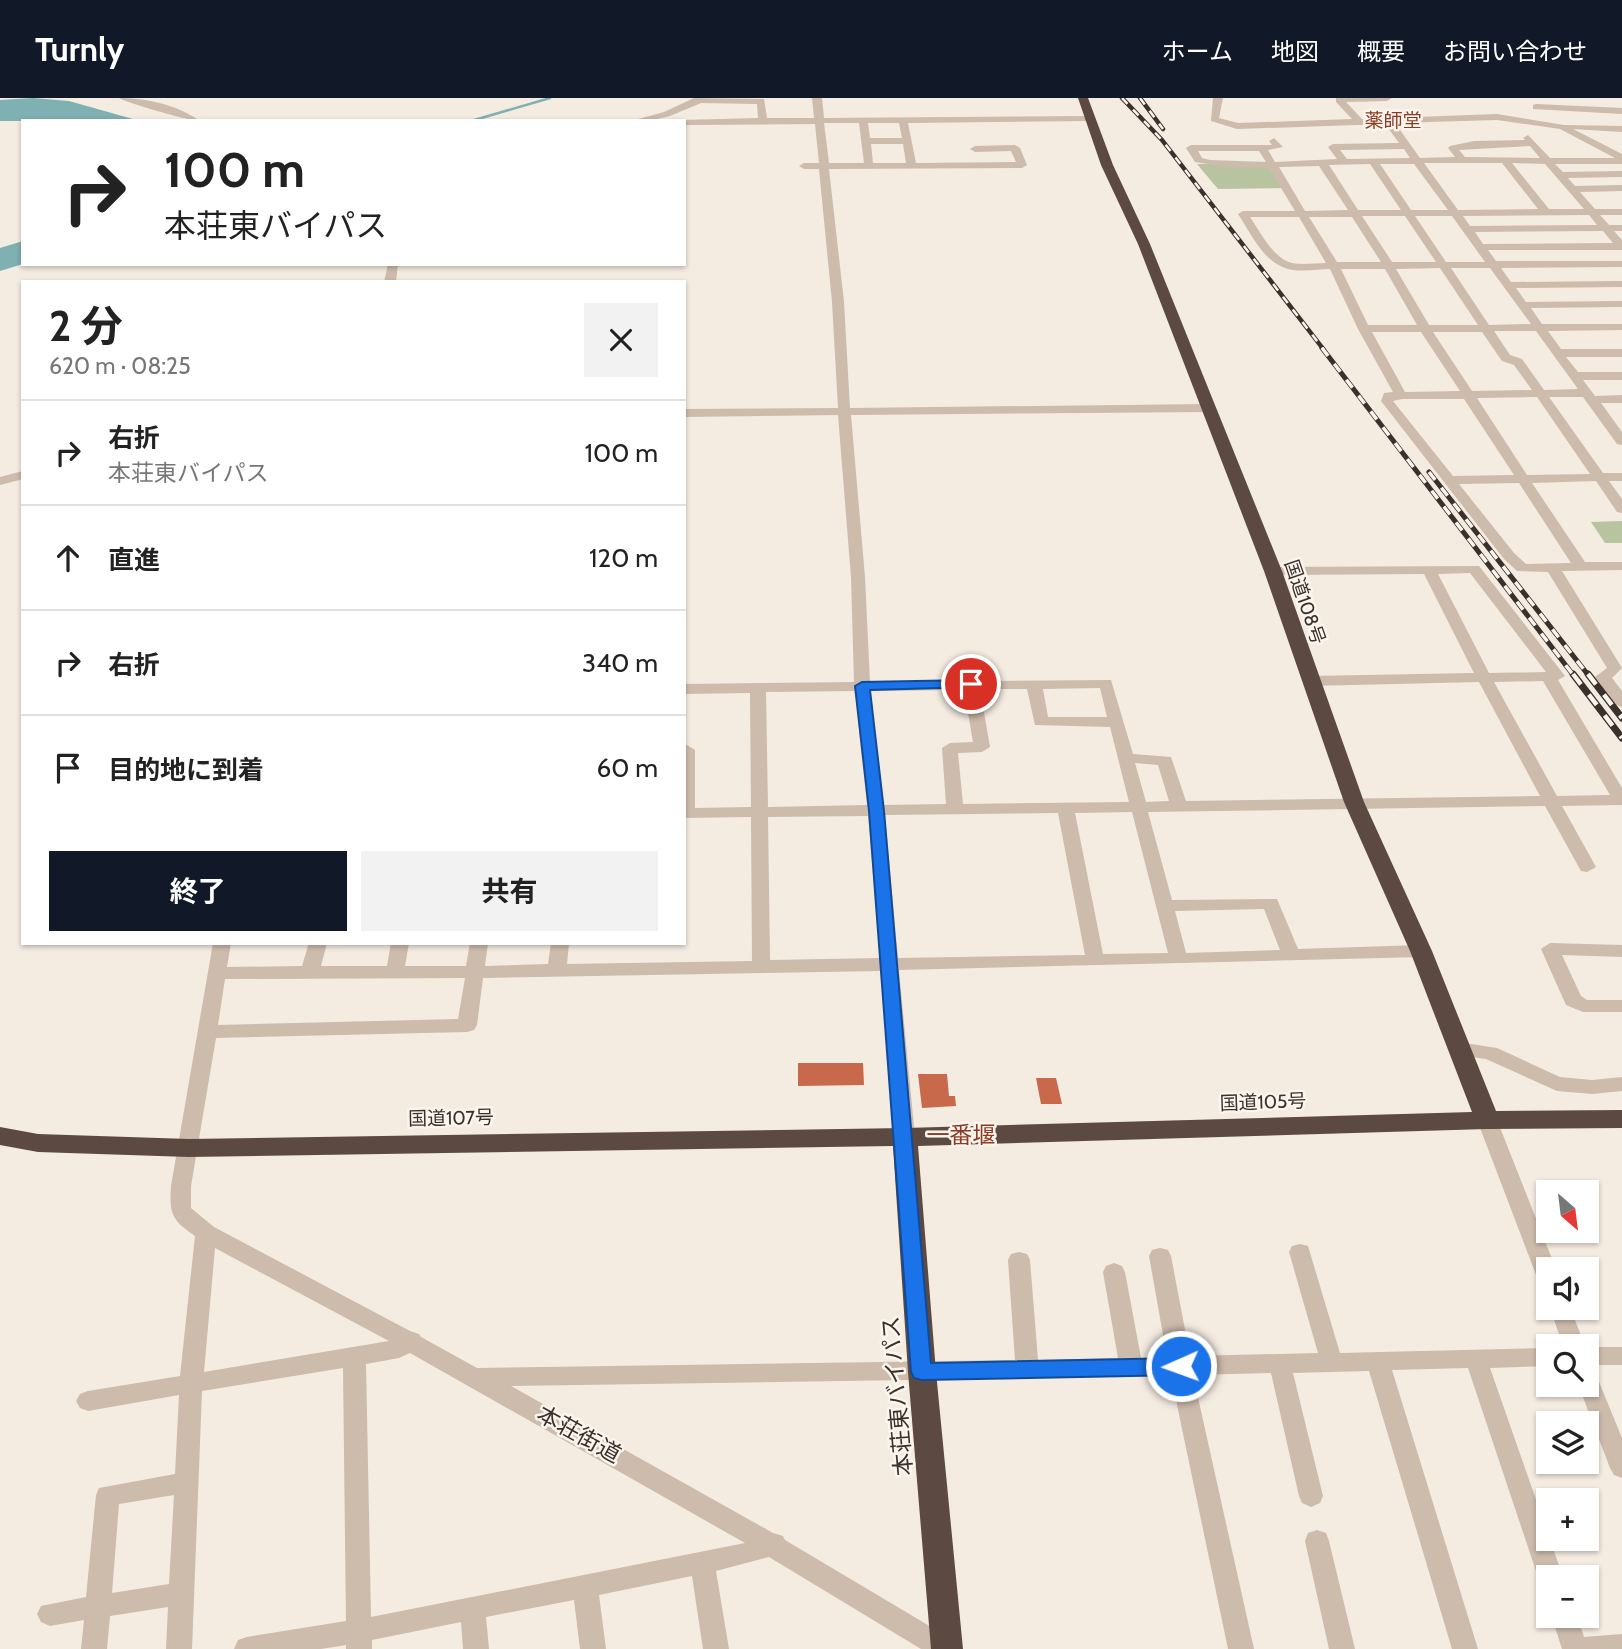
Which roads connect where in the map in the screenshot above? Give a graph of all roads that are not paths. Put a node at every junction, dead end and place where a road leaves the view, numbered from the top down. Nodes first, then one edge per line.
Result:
1 (124, 98) edge
2 (817, 98) edge
3 (1083, 98) edge
4 (1218, 98) edge
5 (1384, 98) edge
6 (1586, 98) edge
7 (701, 99) edge
8 (1334, 99) edge
9 (1534, 102) edge
10 (1590, 110) junction
11 (1622, 111) edge
12 (659, 118) edge
13 (1089, 118) junction
14 (191, 119) edge
15 (763, 121) junction
16 (819, 121) junction
17 (863, 121) junction
18 (903, 121) junction
19 (1388, 121) junction
20 (686, 122) edge
21 (1360, 122) junction
22 (1558, 126) junction
23 (1622, 129) edge
24 (971, 134) junction
25 (866, 141) junction
26 (907, 141) junction
27 (1274, 141) dead end
28 (1406, 146) junction
29 (1262, 148) junction
30 (1622, 160) edge
31 (1373, 161) junction
32 (1419, 161) junction
33 (1463, 161) junction
34 (1505, 161) junction
35 (1548, 161) junction
36 (1322, 162) junction
37 (1344, 162) junction
38 (1273, 163) junction
39 (978, 165) junction
40 (804, 166) dead end
41 (824, 166) junction
42 (869, 166) junction
43 (912, 166) junction
44 (1622, 174) edge
45 (1559, 175) junction
46 (1622, 188) edge
47 (1572, 189) junction
48 (1622, 203) edge
49 (1587, 207) junction
50 (1545, 211) junction
51 (1354, 212) junction
52 (1405, 212) junction
53 (1453, 212) junction
54 (1622, 212) edge
55 (1300, 213) junction
56 (1605, 228) junction
57 (1622, 228) edge
58 (1466, 229) junction
59 (1622, 246) edge
60 (1479, 247) junction
61 (1622, 264) edge
62 (1389, 266) junction
63 (1442, 266) junction
64 (1492, 266) junction
65 (1333, 267) junction
66 (1622, 284) edge
67 (1506, 285) junction
68 (1622, 304) edge
69 (1522, 305) junction
70 (1486, 327) junction
71 (1622, 327) edge
72 (1537, 328) junction
73 (1363, 329) junction
74 (1425, 329) junction
75 (1557, 353) junction
76 (1622, 353) edge
77 (1575, 376) junction
78 (1622, 376) edge
79 (1541, 394) junction
80 (1469, 395) junction
81 (1401, 396) junction
82 (1589, 397) junction
83 (1622, 399) edge
84 (1208, 408) junction
85 (844, 412) junction
86 (686, 413) edge
87 (1616, 425) edge
88 (1622, 441) edge
89 (21, 476) edge
90 (1600, 477) junction
91 (1622, 477) edge
92 (1525, 479) junction
93 (1451, 480) junction
94 (0, 481) edge
95 (1622, 509) edge
96 (1581, 567) junction
97 (1553, 568) junction
98 (1429, 569) junction
99 (1620, 570) edge
100 (1273, 571) junction
101 (1619, 669) edge
102 (1549, 676) junction
103 (1484, 678) junction
104 (1310, 681) junction
105 (971, 684) junction
106 (1034, 684) junction
107 (862, 686) junction
108 (758, 688) junction
109 (686, 689) edge
110 (1622, 702) edge
111 (1116, 722) junction
112 (687, 750) dead end
113 (1125, 758) junction
114 (1550, 800) junction
115 (1621, 800) edge
116 (1354, 802) junction
117 (1179, 806) junction
118 (1066, 809) junction
119 (1138, 809) junction
120 (761, 810) junction
121 (955, 810) junction
122 (876, 811) junction
123 (686, 813) edge
124 (1587, 867) dead end
125 (1166, 906) junction
126 (222, 945) edge
127 (317, 945) edge
128 (400, 945) edge
129 (479, 945) edge
130 (560, 945) edge
131 (1421, 951) junction
132 (1622, 951) edge
133 (1291, 954) junction
134 (1179, 958) junction
135 (1095, 960) junction
136 (889, 962) junction
137 (761, 966) junction
138 (557, 969) junction
139 (474, 971) junction
140 (310, 972) junction
141 (395, 972) junction
142 (216, 973) junction
143 (1622, 1006) edge
144 (208, 1032) junction
145 (1458, 1049) junction
146 (1622, 1084) edge
147 (1622, 1119) edge
148 (1487, 1120) junction
149 (0, 1136) edge
150 (905, 1137) junction
151 (189, 1148) junction
152 (206, 1233) junction
153 (1300, 1252) dead end
154 (1160, 1256) dead end
155 (1540, 1257) edge
156 (1019, 1260) dead end
157 (1114, 1272) dead end
158 (411, 1340) junction
159 (354, 1356) junction
160 (1599, 1356) edge
161 (1622, 1356) edge
162 (1536, 1357) edge
163 (1476, 1359) junction
164 (1378, 1362) junction
165 (1332, 1363) junction
166 (1280, 1364) junction
167 (1181, 1366) junction
168 (1131, 1367) junction
169 (1027, 1370) junction
170 (922, 1372) junction
171 (477, 1377) junction
172 (191, 1384) junction
173 (1594, 1397) edge
174 (88, 1401) dead end
175 (1622, 1468) edge
176 (185, 1483) junction
177 (1311, 1496) dead end
178 (1317, 1541) dead end
179 (774, 1544) junction
180 (702, 1562) junction
181 (1547, 1565) edge
182 (585, 1586) junction
183 (180, 1594) junction
184 (98, 1606) junction
185 (473, 1609) junction
186 (50, 1614) dead end
187 (1568, 1628) edge
188 (359, 1640) edge
189 (1622, 1646) edge
190 (94, 1649) edge
191 (179, 1649) edge
192 (247, 1649) edge
193 (476, 1649) edge
194 (593, 1649) edge
195 (716, 1649) edge
196 (946, 1649) edge
197 (1241, 1649) edge
198 (1342, 1649) edge
199 (1465, 1649) edge
200 (1575, 1649) edge
201 (1583, 1649) edge

1 - 14 street
2 - 16 street
3 - 13 highway, 国道108号
4 - 21 street
5 - 8 street
6 - 10 street
7 - 12 street
7 - 15 street
8 - 21 street
9 - 10 street
9 - 22 street
10 - 11 street
13 - 24 street
13 - 84 highway, 国道108号
15 - 16 street
15 - 20 street
16 - 17 street
16 - 41 street
17 - 18 street
17 - 25 street
18 - 24 street
18 - 26 street
19 - 21 street
19 - 22 street
19 - 28 street
22 - 23 street
22 - 30 street
24 - 39 street
24 - 39 street
25 - 26 street
25 - 42 street
26 - 43 street
27 - 29 street
28 - 32 street
28 - 37 street
29 - 38 street
29 - 38 street
30 - 35 street
31 - 32 street
31 - 37 street
31 - 52 street
32 - 33 street
32 - 53 street
33 - 34 street
33 - 35 street
34 - 35 street
34 - 50 street
35 - 45 street
36 - 37 street
36 - 38 street
36 - 51 street
38 - 55 street
39 - 43 street
40 - 41 street
41 - 42 street
41 - 85 street
42 - 43 street
44 - 45 street
45 - 47 street
46 - 47 street
47 - 49 street
48 - 49 street
49 - 50 street
49 - 54 street
49 - 56 street
50 - 53 street
51 - 52 street
51 - 55 street
51 - 62 street
52 - 53 street
52 - 63 street
53 - 58 street
55 - 65 street
55 - 65 street
56 - 57 street
56 - 58 street
56 - 59 street
58 - 60 street
59 - 60 street
60 - 64 street
61 - 64 street
62 - 63 street
62 - 65 street
62 - 74 street
63 - 64 street
63 - 70 street
64 - 67 street
65 - 73 street
66 - 67 street
67 - 69 street
68 - 69 street
69 - 72 street
70 - 72 street
70 - 74 street
70 - 79 street
71 - 72 street
72 - 75 street
73 - 74 street
73 - 81 street
74 - 80 street
75 - 76 street
75 - 77 street
77 - 78 street
77 - 82 street
79 - 80 street
79 - 82 street
79 - 90 street
80 - 81 street
80 - 92 street
81 - 93 street
82 - 83 street
82 - 87 street
84 - 85 street
84 - 100 highway, 国道108号
85 - 86 street
85 - 107 street
87 - 88 street
89 - 94 street
90 - 91 street
90 - 92 street
90 - 95 street
92 - 93 street
92 - 96 street
93 - 97 street
96 - 97 street
96 - 99 street
97 - 101 street
98 - 100 street
98 - 102 street
98 - 103 street
100 - 104 highway, 国道108号
101 - 110 street
102 - 103 street
102 - 115 street
103 - 104 street
103 - 114 street
104 - 116 highway, 国道108号
105 - 106 street
105 - 107 street
105 - 121 street
106 - 111 street
106 - 111 street
107 - 108 street
107 - 122 street
108 - 109 street
108 - 120 street
111 - 113 street
112 - 123 street
113 - 117 street
113 - 119 street
114 - 115 street
114 - 116 street
114 - 124 street
116 - 117 street
116 - 131 highway, 国道108号
117 - 119 street
118 - 119 street
118 - 121 street
118 - 135 street
119 - 125 street
120 - 122 street
120 - 123 street
120 - 137 street
121 - 122 street
122 - 136 street
125 - 133 street
125 - 134 street
126 - 142 street
127 - 140 street
128 - 141 street
129 - 139 street
130 - 138 street
131 - 133 street
131 - 145 highway, 国道108号
132 - 143 street
133 - 134 street
134 - 135 street
135 - 136 street
136 - 137 street
136 - 150 street
137 - 138 street
138 - 139 street
139 - 141 street
139 - 144 street
140 - 141 street
140 - 142 street
142 - 144 street
144 - 151 street
145 - 146 street
145 - 148 highway, 国道108号
147 - 148 highway, 国道105号
148 - 150 highway, 国道105号
148 - 155 street
149 - 151 highway, 国道107号
150 - 151 highway, 国道107号
150 - 170 highway, 本荘東バイパス
151 - 152 street, 本荘街道
152 - 158 street, 本荘街道
152 - 172 street
153 - 165 street
154 - 167 street
156 - 169 street
157 - 168 street
158 - 159 street
158 - 171 street, 本荘街道
159 - 172 street
159 - 188 street
160 - 161 street
162 - 163 street
163 - 164 street
163 - 181 street
164 - 165 street
164 - 199 street
165 - 166 street
166 - 167 street
166 - 177 street
167 - 168 street
167 - 197 street
168 - 169 street
169 - 170 street
170 - 171 street
170 - 196 highway, 本荘東バイパス
171 - 179 street, 本荘街道
172 - 174 street
172 - 176 street
173 - 175 street
176 - 183 street
176 - 184 street
178 - 198 street
179 - 180 street
179 - 196 street, 本荘街道
180 - 182 street
180 - 195 street
182 - 185 street
182 - 194 street
183 - 184 street
183 - 191 street
184 - 186 street
184 - 190 street
185 - 188 street
185 - 193 street
187 - 200 street
188 - 192 street
189 - 201 street

